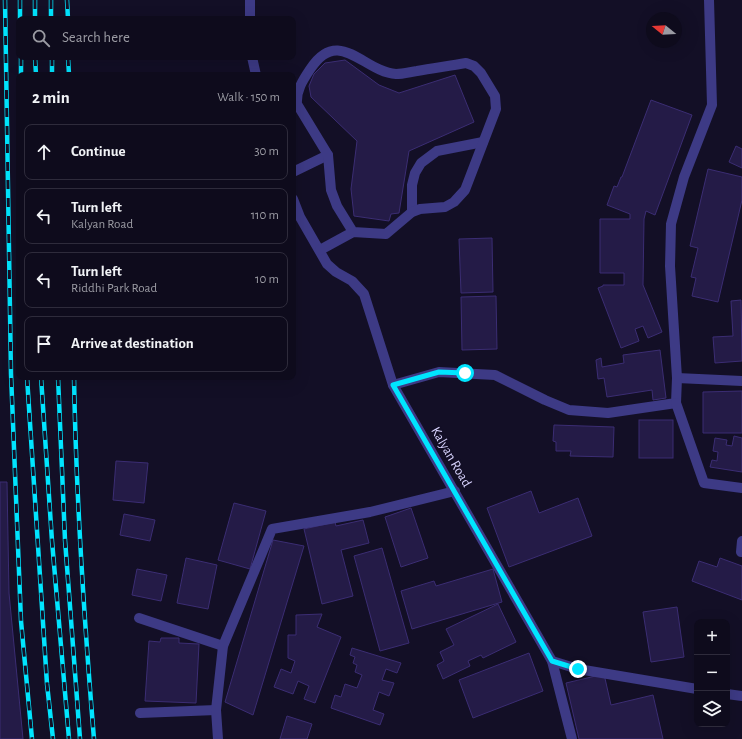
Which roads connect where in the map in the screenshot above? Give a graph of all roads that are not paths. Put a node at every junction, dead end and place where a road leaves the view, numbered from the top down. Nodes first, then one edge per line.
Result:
1 (250, 0) edge
2 (709, 0) edge
3 (250, 16) edge
4 (253, 60) edge
5 (255, 72) edge
6 (483, 142) junction
7 (328, 154) junction
8 (296, 170) edge
9 (296, 207) edge
10 (412, 212) junction
11 (353, 232) junction
12 (320, 250) junction
13 (677, 378) junction
14 (742, 381) edge
15 (393, 385) junction
16 (676, 403) junction
17 (742, 488) edge
18 (454, 491) junction
19 (742, 541) edge
20 (742, 552) edge
21 (139, 618) dead end
22 (223, 646) junction
23 (552, 661) junction
24 (694, 688) edge
25 (730, 694) edge
26 (742, 696) edge
27 (216, 710) junction
28 (140, 713) dead end
29 (218, 739) edge
30 (572, 739) edge

1 - 3 street
2 - 13 street
4 - 5 street
6 - 7 street
6 - 10 street
6 - 10 street
7 - 8 street
7 - 11 street
9 - 12 street, Kalyan Road
10 - 11 street
11 - 12 street
12 - 15 street, Kalyan Road
13 - 14 street
13 - 16 street
15 - 16 street
15 - 18 street, Kalyan Road
16 - 17 street
18 - 22 street
18 - 23 street, Kalyan Road
19 - 20 street
21 - 22 street
22 - 27 street
23 - 24 street
23 - 30 street, Kalyan Road
25 - 26 street
27 - 28 street
27 - 29 street

